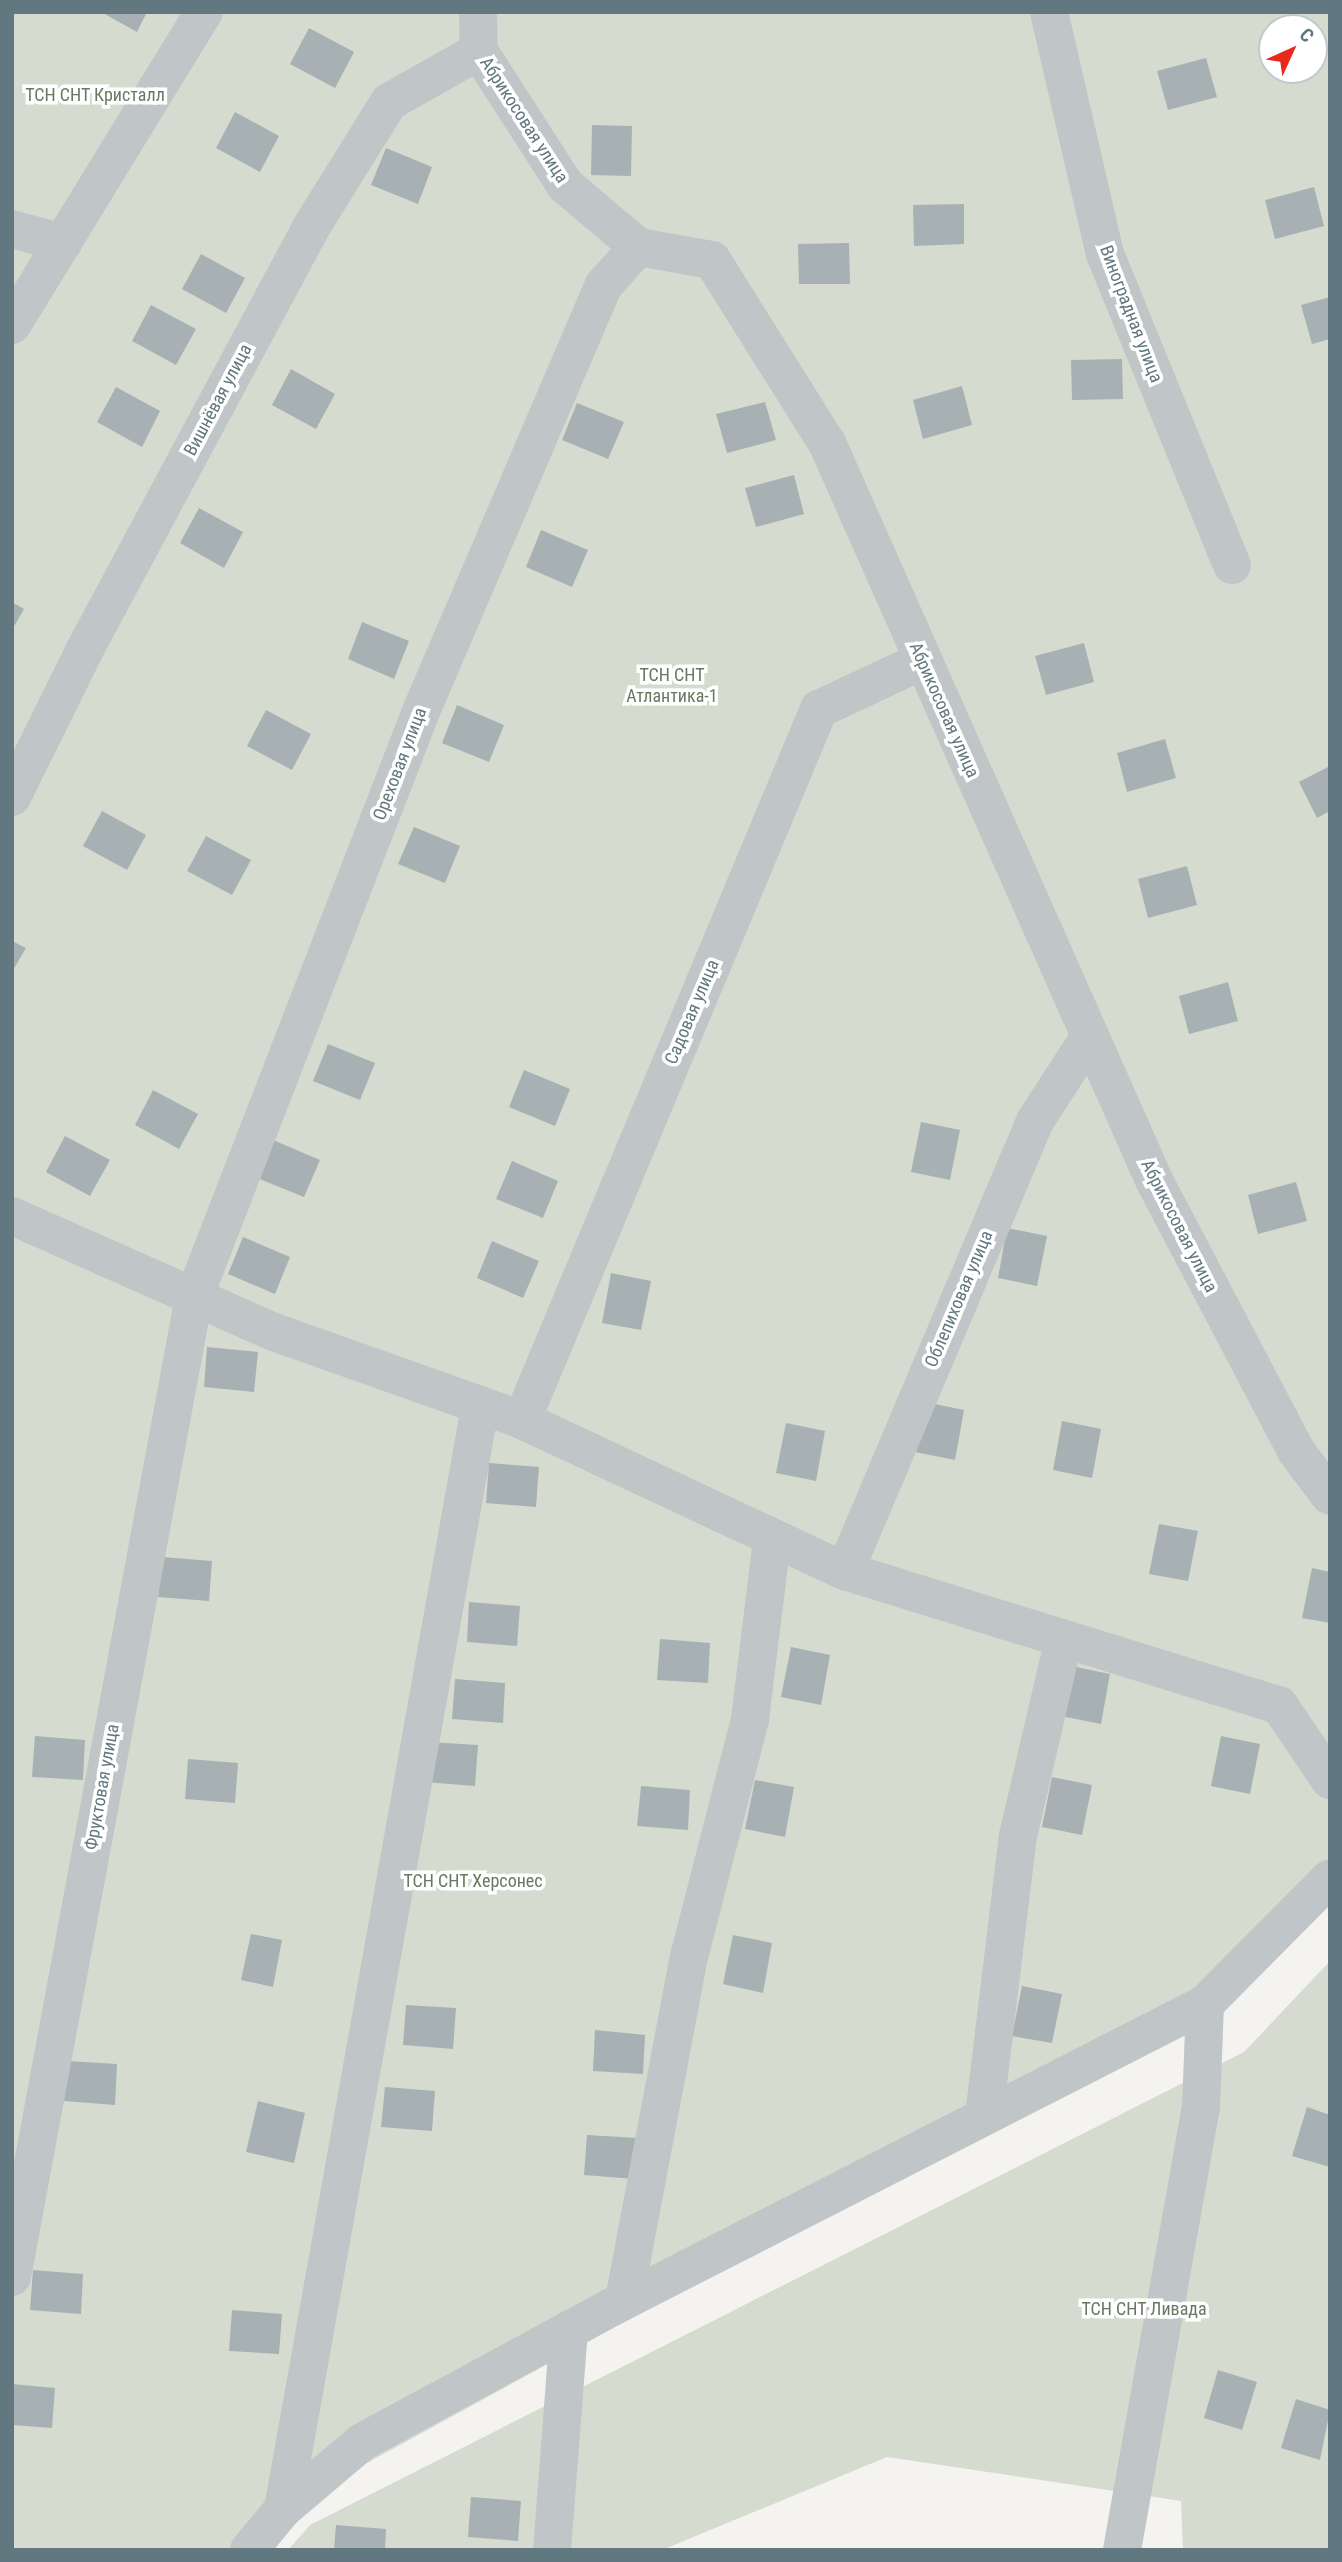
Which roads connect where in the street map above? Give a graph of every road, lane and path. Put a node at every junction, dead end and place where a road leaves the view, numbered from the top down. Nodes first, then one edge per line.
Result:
1 (204, 12) edge
2 (478, 12) edge
3 (1049, 12) edge
4 (479, 51) junction
5 (12, 229) edge
6 (63, 243) junction
7 (638, 247) junction
8 (12, 325) edge
9 (1232, 565) dead end
10 (922, 661) junction
11 (12, 797) edge
12 (1090, 1036) junction
13 (12, 1216) edge
14 (194, 1297) junction
15 (480, 1408) junction
16 (522, 1420) junction
17 (1330, 1496) edge
18 (772, 1540) junction
19 (845, 1571) junction
20 (1064, 1639) junction
21 (1330, 1780) edge
22 (1330, 1878) edge
23 (1205, 2004) junction
24 (984, 2116) junction
25 (12, 2277) edge
26 (624, 2300) junction
27 (569, 2330) junction
28 (283, 2509) junction
29 (249, 2550) edge
30 (552, 2550) edge
31 (1122, 2550) edge

1 - 6 lane
2 - 4 lane, Абрикосовая улица
3 - 9 lane, Виноградная улица
4 - 7 lane, Абрикосовая улица
4 - 11 lane, Вишнёвая улица
5 - 6 lane
6 - 8 lane
7 - 10 lane, Абрикосовая улица
7 - 14 lane, Ореховая улица
10 - 12 lane, Абрикосовая улица
10 - 16 lane, Садовая улица
12 - 17 lane, Абрикосовая улица
12 - 19 lane, Облепиховая улица
13 - 14 lane
14 - 15 lane
14 - 25 lane, Фруктовая улица
15 - 16 lane
15 - 28 lane
16 - 18 lane
18 - 19 lane
18 - 26 lane
19 - 20 lane
20 - 21 lane
20 - 24 lane
22 - 23 lane
23 - 24 lane
23 - 31 lane
24 - 26 lane
26 - 27 lane
27 - 28 lane
27 - 30 lane
28 - 29 lane

